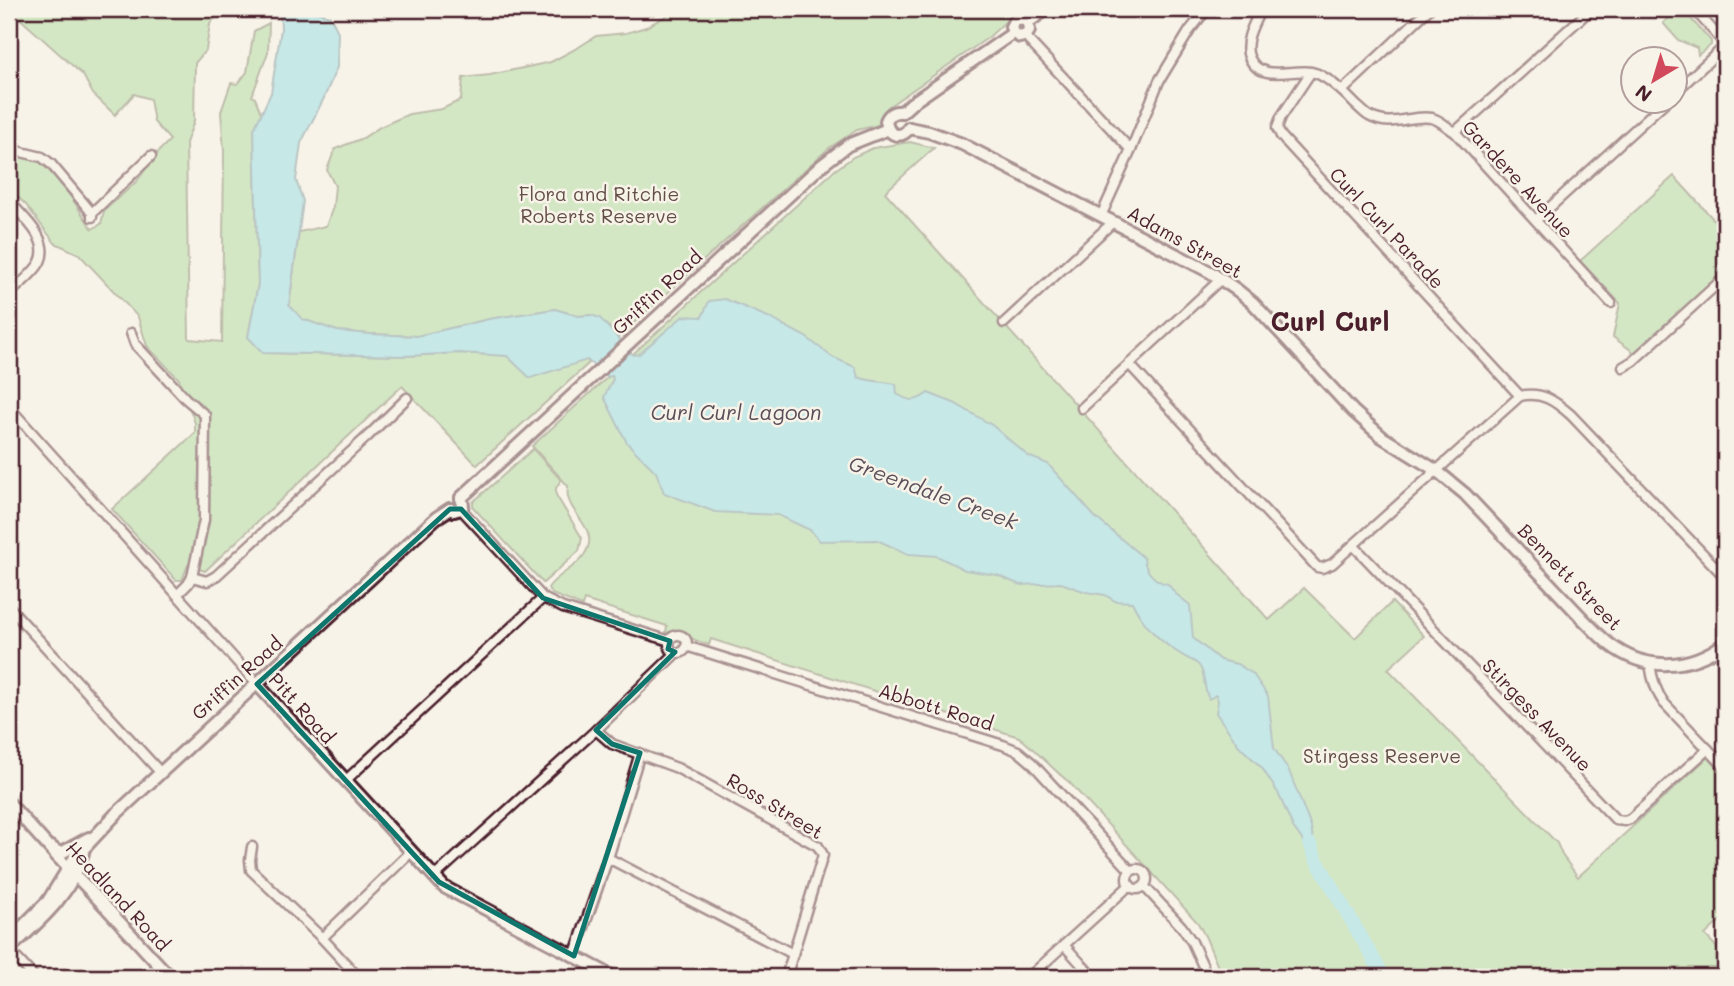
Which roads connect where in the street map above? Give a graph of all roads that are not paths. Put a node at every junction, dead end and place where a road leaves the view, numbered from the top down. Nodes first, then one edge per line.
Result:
1 (1047, 9) edge
2 (1207, 9) edge
3 (1261, 9) edge
4 (1429, 9) edge
5 (1591, 9) edge
6 (1696, 9) edge
7 (1028, 22) junction
8 (1013, 33) junction
9 (1026, 35) junction
10 (1725, 45) edge
11 (1311, 72) junction
12 (1688, 81) edge
13 (1342, 91) junction
14 (902, 112) junction
15 (1650, 116) edge
16 (909, 128) junction
17 (888, 129) junction
18 (1455, 132) junction
19 (9, 149) edge
20 (1131, 150) junction
21 (151, 156) dead end
22 (9, 201) edge
23 (1101, 216) junction
24 (1536, 220) junction
25 (1113, 222) junction
26 (1725, 277) edge
27 (1221, 279) junction
28 (9, 294) edge
29 (1611, 303) dead end
30 (1004, 323) dead end
31 (131, 333) dead end
32 (1129, 365) junction
33 (1623, 367) dead end
34 (1520, 396) junction
35 (407, 398) dead end
36 (9, 407) edge
37 (1082, 408) dead end
38 (1437, 471) junction
39 (457, 505) junction
40 (1354, 546) junction
41 (192, 577) junction
42 (1725, 577) edge
43 (177, 595) junction
44 (543, 598) junction
45 (9, 607) edge
46 (670, 641) junction
47 (1725, 643) edge
48 (686, 646) junction
49 (675, 652) junction
50 (1650, 664) junction
51 (257, 684) junction
52 (596, 730) junction
53 (1708, 749) junction
54 (640, 753) junction
55 (1725, 767) edge
56 (160, 772) junction
57 (345, 781) junction
58 (9, 803) edge
59 (96, 834) junction
60 (41, 838) junction
61 (252, 847) dead end
62 (411, 852) junction
63 (608, 858) junction
64 (1131, 871) junction
65 (72, 872) junction
66 (434, 877) junction
67 (1130, 885) junction
68 (1144, 886) junction
69 (101, 902) junction
70 (57, 904) junction
71 (321, 938) junction
72 (9, 940) edge
73 (1064, 946) junction
74 (9, 949) edge
75 (793, 954) junction
76 (574, 956) junction
77 (34, 977) edge
78 (170, 977) edge
79 (358, 977) edge
80 (614, 977) edge
81 (786, 977) edge
82 (1029, 977) edge
83 (1093, 977) edge
84 (1208, 977) edge

1 - 7 main road
2 - 20 street
3 - 11 street
4 - 13 street
5 - 18 street
6 - 10 street
7 - 8 main road
7 - 9 main road
8 - 9 main road
8 - 14 main road
9 - 20 street
10 - 12 street
11 - 13 street, Gardere Avenue
11 - 34 street, Curl Curl Parade
13 - 18 street, Gardere Avenue
14 - 16 main road
14 - 17 main road
15 - 24 street
16 - 17 main road
16 - 23 main road, Adams Street
17 - 39 main road, Griffin Road
18 - 24 street, Gardere Avenue
19 - 21 street
20 - 23 street
22 - 28 street
23 - 25 main road, Adams Street
24 - 29 street, Gardere Avenue
25 - 27 main road, Adams Street
25 - 30 street
26 - 33 street
27 - 32 street
27 - 38 main road, Adams Street
31 - 41 street
32 - 37 street
32 - 40 street
34 - 38 street
34 - 42 street
35 - 41 street
36 - 43 street, Pitt Road
38 - 40 street
38 - 50 main road, Bennett Street
39 - 44 street, Abbott Road
39 - 51 main road, Griffin Road
40 - 53 street, Stirgess Avenue
41 - 43 street
43 - 51 street, Pitt Road
44 - 46 street, Abbott Road
44 - 57 street
45 - 56 street
46 - 48 street, Abbott Road
46 - 49 street
47 - 50 main road
48 - 49 street
48 - 64 street, Abbott Road
49 - 52 street
50 - 53 street
51 - 56 main road, Griffin Road
51 - 57 main road, Pitt Road
52 - 54 street, Ross Street
52 - 66 street
53 - 55 street
54 - 63 street
54 - 75 street, Ross Street
56 - 59 main road, Griffin Road
57 - 62 main road, Pitt Road
58 - 60 main road, Headland Road
59 - 60 main road, Headland Road
59 - 65 main road, Griffin Road
60 - 65 main road, Headland Road
61 - 71 street
62 - 66 main road, Pitt Road
62 - 71 street
63 - 75 street
63 - 76 street
64 - 67 street
64 - 68 street, Abbott Road
65 - 69 main road, Headland Road
65 - 70 main road, Griffin Road
65 - 72 main road, Griffin Road
66 - 76 main road, Pitt Road
67 - 68 street
67 - 73 street
68 - 84 street, Abbott Road
69 - 70 main road
69 - 78 main road, Headland Road
70 - 74 main road, Griffin Road
71 - 79 street
73 - 82 street
73 - 83 street
74 - 77 street
75 - 81 street, Ross Street
76 - 80 main road, Pitt Road

